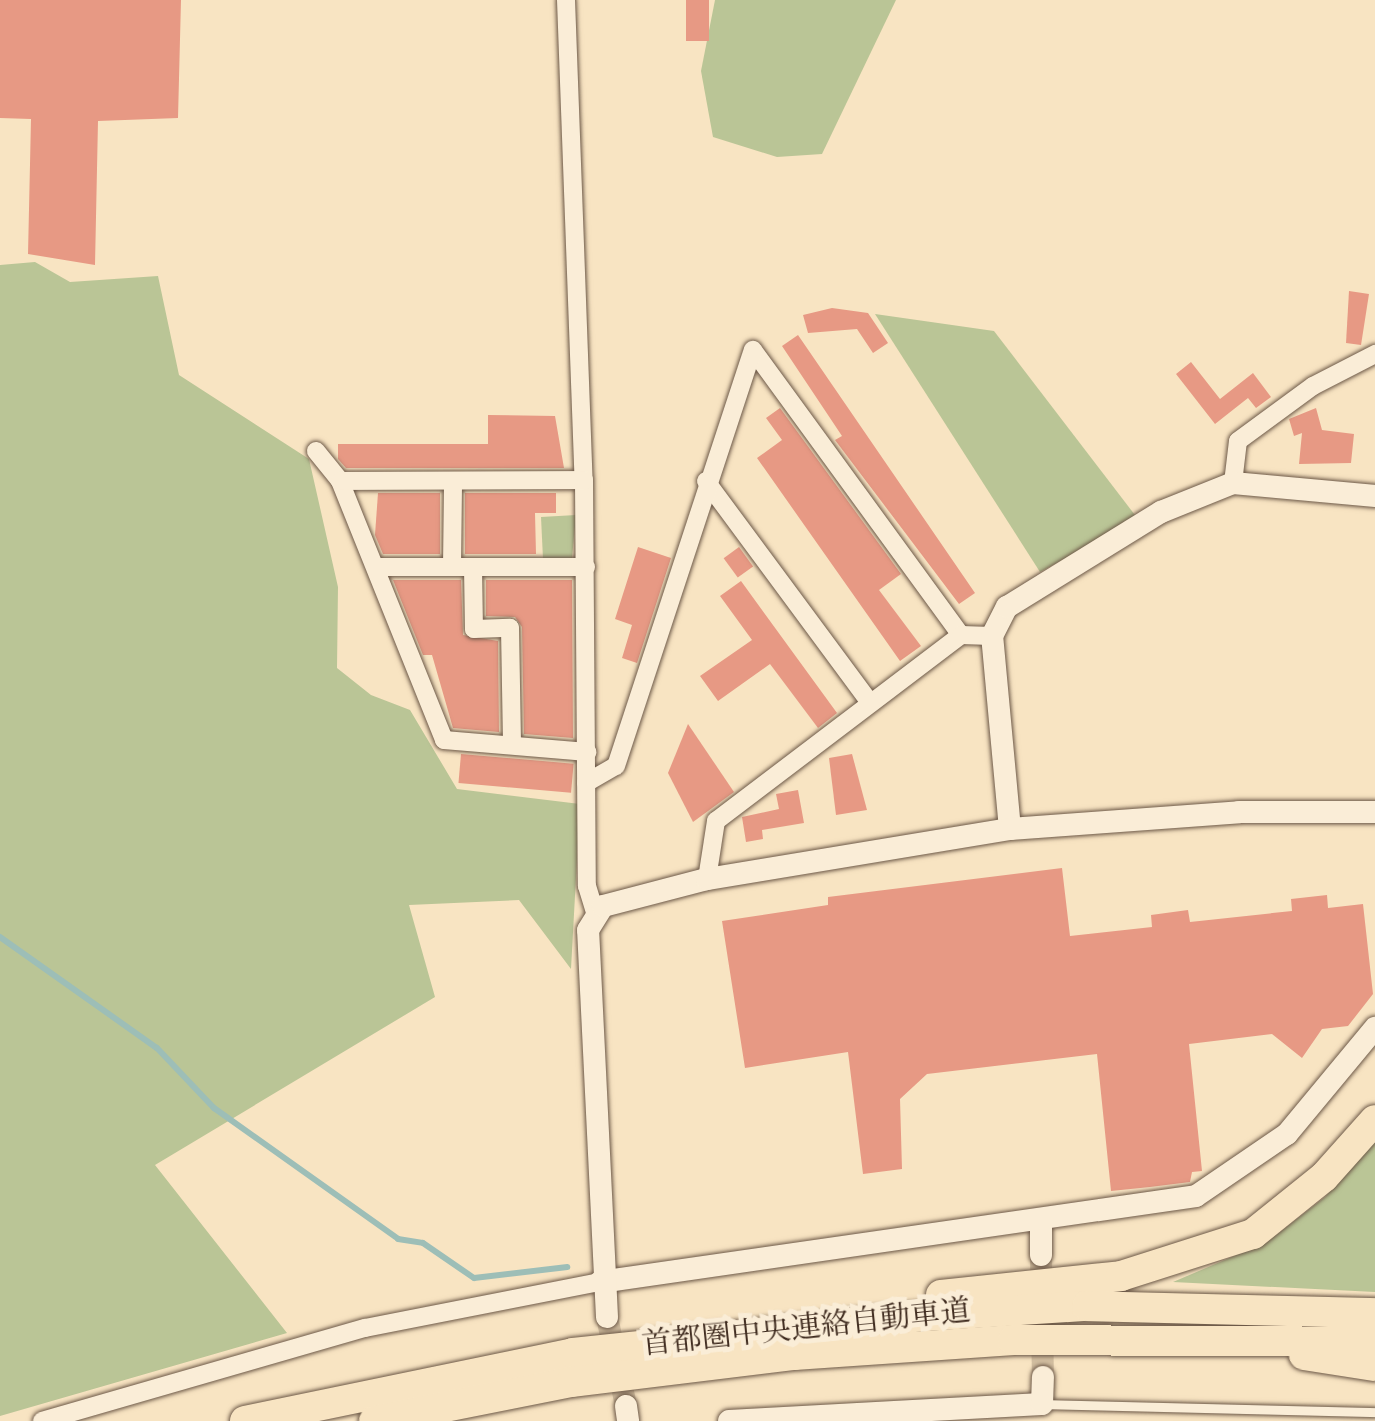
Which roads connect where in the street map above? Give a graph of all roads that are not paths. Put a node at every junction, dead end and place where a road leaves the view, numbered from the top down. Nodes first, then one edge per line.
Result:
1 (566, 0) edge
2 (1375, 354) edge
3 (316, 452) dead end
4 (584, 480) junction
5 (706, 480) junction
6 (340, 481) junction
7 (452, 481) junction
8 (1233, 483) junction
9 (1375, 496) edge
10 (376, 567) junction
11 (452, 567) junction
12 (473, 567) junction
13 (586, 567) junction
14 (961, 636) junction
15 (992, 636) junction
16 (870, 702) junction
17 (512, 745) junction
18 (587, 752) junction
19 (586, 784) junction
20 (1375, 812) edge
21 (1010, 828) junction
22 (708, 879) junction
23 (596, 912) junction
24 (1375, 1028) edge
25 (1375, 1120) edge
26 (1040, 1224) junction
27 (1042, 1254) tunnel mouth
28 (600, 1282) junction
29 (1375, 1313) edge
30 (607, 1317) tunnel mouth
31 (1181, 1338) junction
32 (1375, 1342) edge
33 (642, 1344) junction
34 (1375, 1366) edge
35 (1043, 1377) tunnel mouth
36 (1042, 1404) junction
37 (1375, 1412) edge
38 (42, 1421) edge
39 (245, 1421) edge
40 (374, 1421) edge
41 (729, 1421) edge

1 - 4 street
2 - 8 street
3 - 6 street
4 - 7 street
4 - 13 street
5 - 14 street
5 - 16 street
5 - 19 street
6 - 7 street
6 - 10 street
7 - 11 street
8 - 9 street
8 - 15 street
10 - 11 street
10 - 17 street
11 - 12 street
12 - 13 street
12 - 17 street
13 - 18 street
14 - 15 street
14 - 16 street
15 - 21 street
16 - 22 street
17 - 18 street
18 - 19 street
19 - 23 street
20 - 21 street
21 - 22 street
22 - 23 street
23 - 28 street
24 - 26 street
25 - 33 highway
26 - 27 street
26 - 28 street
28 - 30 street
28 - 38 street
29 - 33 highway, 首都圏中央連絡自動車道
31 - 32 highway, 首都圏中央連絡自動車道
31 - 34 highway
31 - 40 highway, 首都圏中央連絡自動車道
33 - 39 highway, 首都圏中央連絡自動車道
35 - 36 street
36 - 37 lane
36 - 41 street

